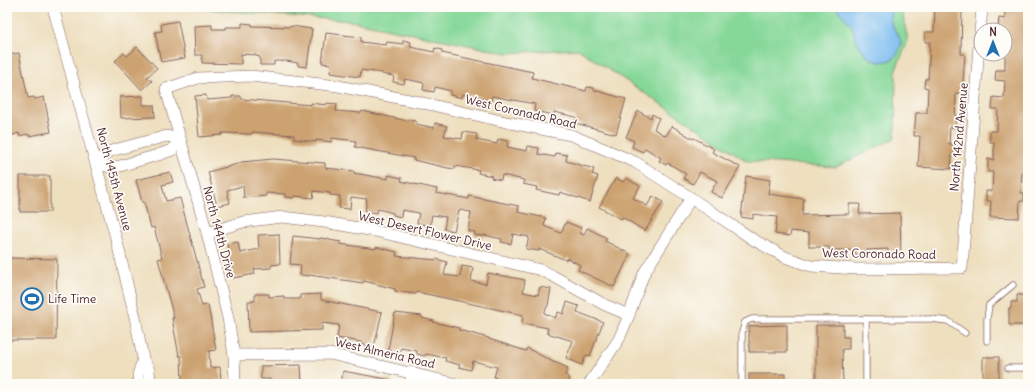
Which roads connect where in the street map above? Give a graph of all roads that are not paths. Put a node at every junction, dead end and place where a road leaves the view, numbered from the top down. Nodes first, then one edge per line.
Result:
1 (53, 7) edge
2 (982, 7) edge
3 (166, 89) joint
4 (180, 139) junction
5 (146, 149) junction
6 (96, 164) junction
7 (692, 198) junction
8 (207, 233) junction
9 (962, 268) joint
10 (1013, 285) dead end
11 (629, 315) junction
12 (866, 319) junction
13 (965, 333) dead end
14 (987, 341) dead end
15 (234, 355) junction
16 (143, 359) junction
17 (1008, 368) dead end
18 (1028, 368) edge
19 (413, 372) junction
20 (139, 384) edge
21 (150, 384) edge
22 (235, 384) edge
23 (410, 384) edge
24 (457, 384) edge
25 (589, 384) edge
26 (742, 384) edge
27 (866, 384) edge

1 - 6 street, North 145th Avenue
2 - 9 street, North 142nd Avenue
3 - 4 street, North 144th Drive
3 - 7 street, West Coronado Road
4 - 5 street
4 - 5 street
4 - 8 street, North 144th Drive
5 - 6 street
5 - 6 street
6 - 16 street, North 145th Avenue
7 - 9 street, West Coronado Road
7 - 11 street
8 - 11 street, West Desert Flower Drive
8 - 15 street, North 144th Drive
10 - 14 lane
11 - 25 street
12 - 13 lane
12 - 26 lane
12 - 27 lane
15 - 19 street, West Almeria Road
15 - 22 street, North 144th Drive
16 - 20 street, North 145th Avenue
16 - 21 street, North 145th Avenue
17 - 18 lane
19 - 23 street
19 - 24 street, West Almeria Road

